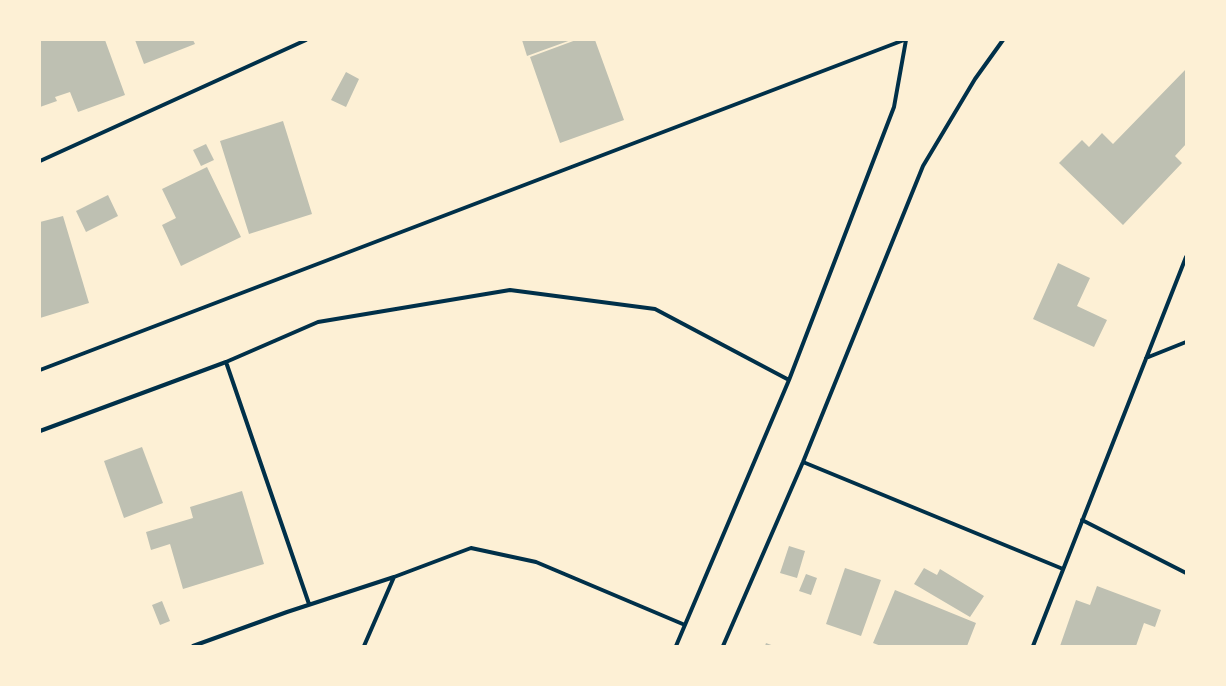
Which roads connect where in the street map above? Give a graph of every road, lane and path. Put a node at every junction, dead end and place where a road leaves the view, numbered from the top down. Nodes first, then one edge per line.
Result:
1 (306, 40) edge
2 (905, 40) edge
3 (1003, 40) edge
4 (40, 161) edge
5 (1186, 257) edge
6 (1186, 342) edge
7 (1146, 358) junction
8 (226, 362) junction
9 (40, 370) edge
10 (789, 380) junction
11 (40, 431) edge
12 (803, 462) junction
13 (1082, 520) junction
14 (1063, 569) junction
15 (1186, 572) edge
16 (394, 577) junction
17 (309, 604) junction
18 (685, 625) junction
19 (193, 646) edge
20 (364, 646) edge
21 (676, 646) edge
22 (724, 646) edge
23 (1033, 646) edge

1 - 4 street
2 - 9 street
2 - 10 street
3 - 12 street
5 - 7 street
6 - 7 street
7 - 13 street
8 - 10 street
8 - 11 street
8 - 17 street
10 - 18 street
12 - 14 street
12 - 22 street
13 - 14 street
13 - 15 street
14 - 23 street
16 - 17 street
16 - 18 street
16 - 20 street
17 - 19 street
18 - 21 street

